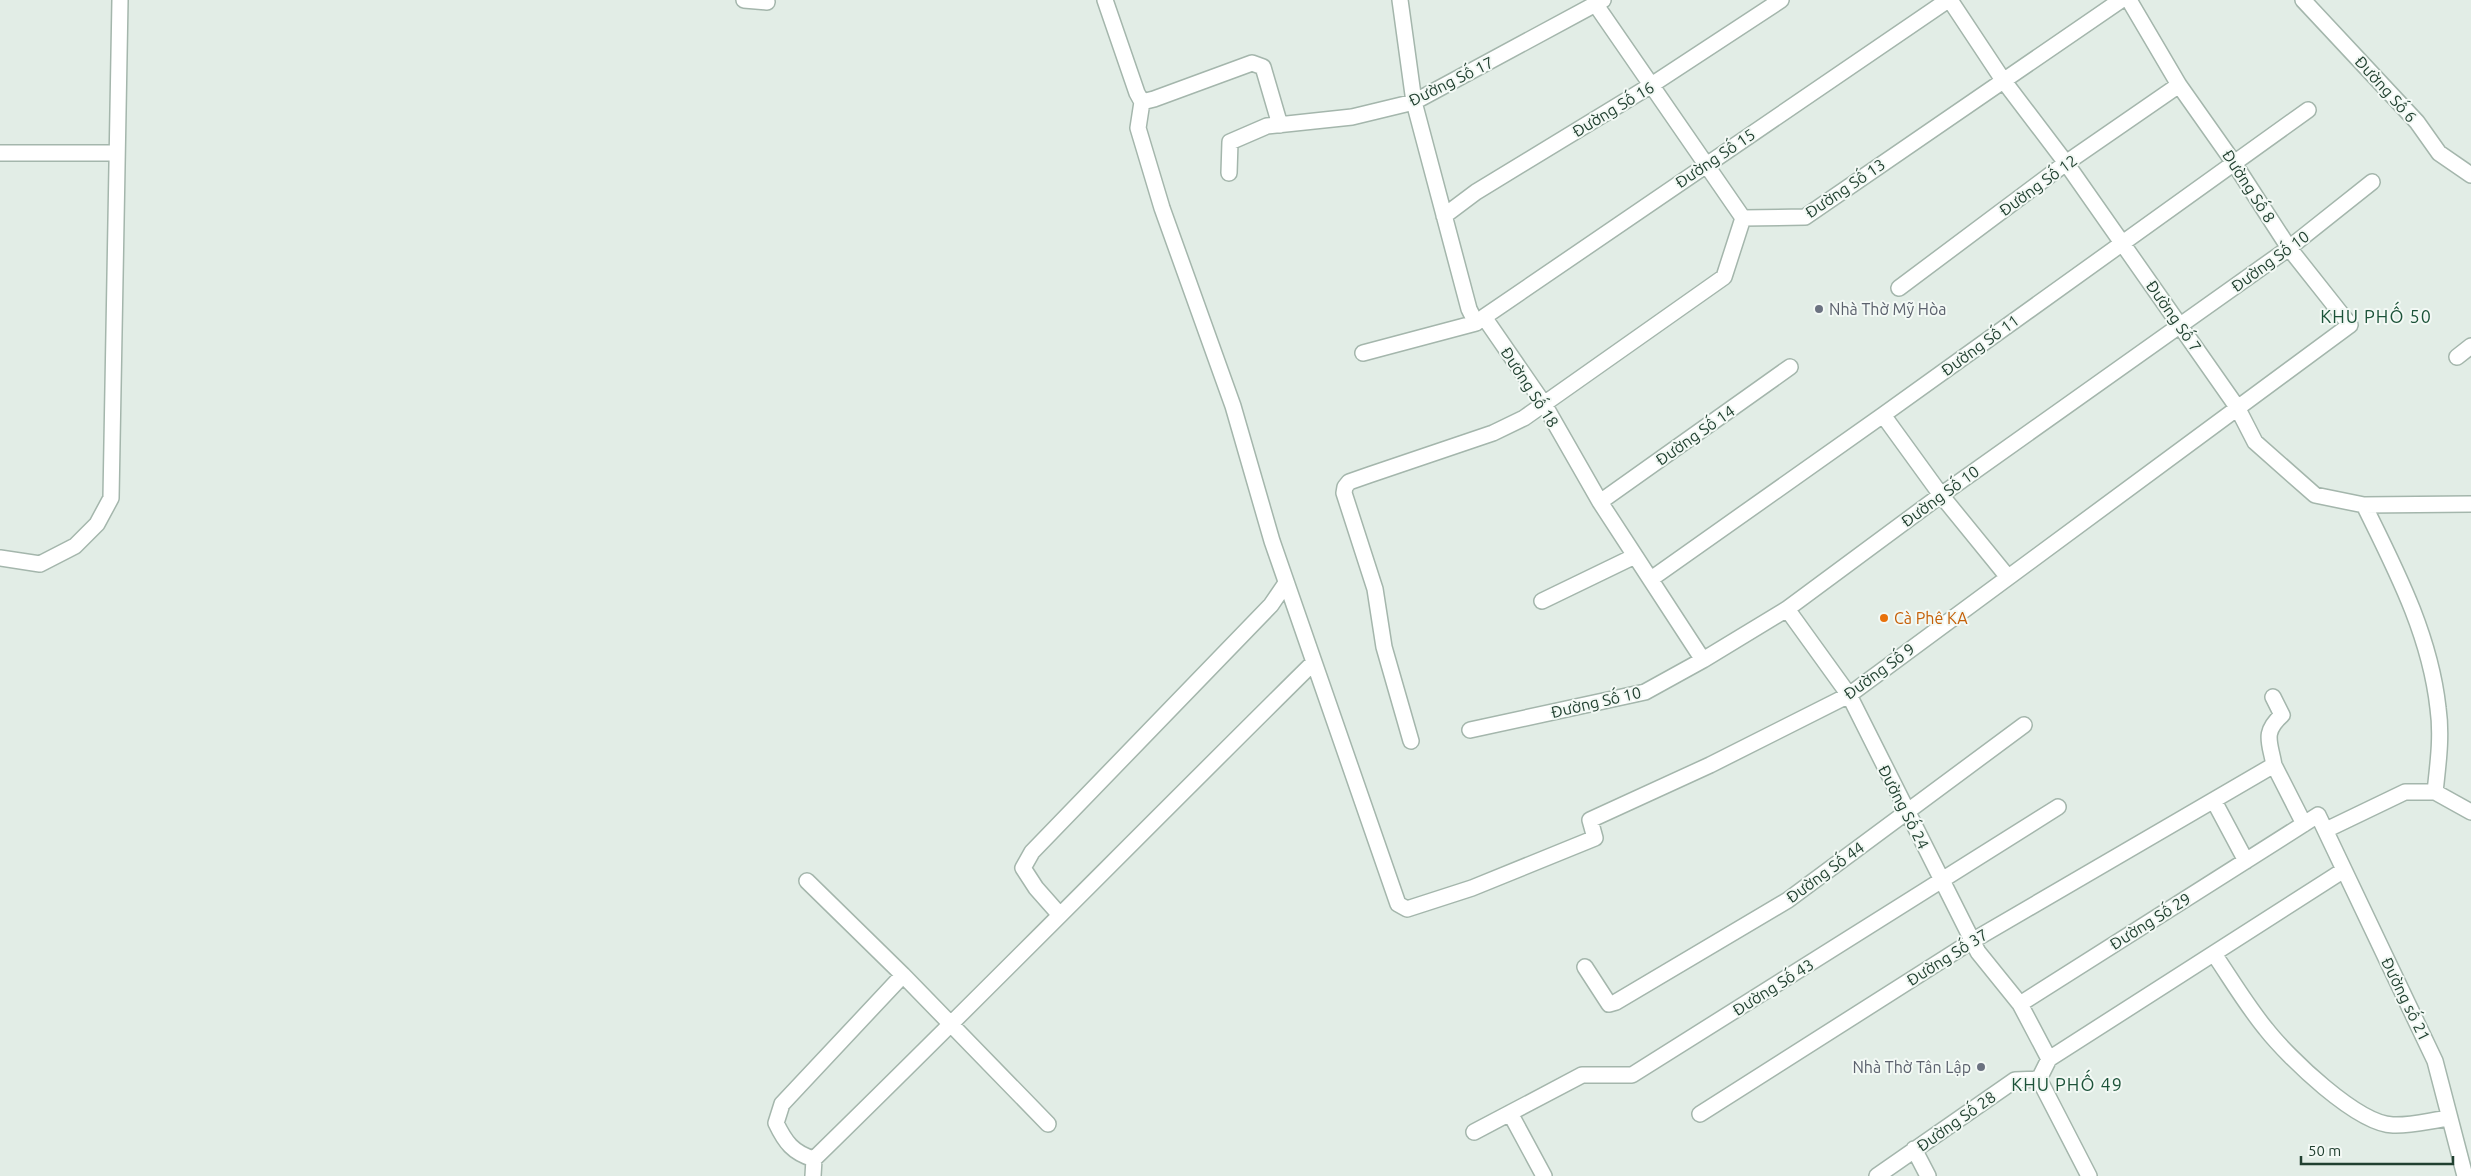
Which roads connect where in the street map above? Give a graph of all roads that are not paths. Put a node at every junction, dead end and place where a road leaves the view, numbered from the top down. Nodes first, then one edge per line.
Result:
1 (120, 0) edge
2 (744, 0) edge
3 (1105, 0) edge
4 (1400, 0) edge
5 (1781, 0) edge
6 (1949, 0) edge
7 (2122, 0) edge
8 (2129, 0) edge
9 (2304, 0) edge
10 (767, 2) dead end
11 (1600, 2) edge
12 (2003, 80) junction
13 (2179, 85) junction
14 (1650, 86) junction
15 (1142, 102) junction
16 (1414, 102) junction
17 (2308, 110) dead end
18 (1280, 125) junction
19 (0, 153) edge
20 (117, 153) junction
21 (2066, 163) junction
22 (2234, 163) junction
23 (1706, 164) junction
24 (1228, 173) dead end
25 (2471, 175) edge
26 (2372, 182) dead end
27 (1444, 216) junction
28 (1743, 218) junction
29 (2122, 243) junction
30 (2289, 248) junction
31 (1899, 288) dead end
32 (1480, 320) junction
33 (2180, 325) junction
34 (2471, 346) edge
35 (1363, 353) dead end
36 (2457, 357) dead end
37 (1790, 367) dead end
38 (1544, 404) junction
39 (2238, 407) junction
40 (1884, 415) junction
41 (1941, 495) junction
42 (1600, 502) junction
43 (2471, 504) edge
44 (2364, 505) junction
45 (1635, 556) junction
46 (0, 558) edge
47 (2007, 576) junction
48 (1651, 579) junction
49 (1286, 583) junction
50 (1542, 601) dead end
51 (1787, 609) junction
52 (1704, 660) junction
53 (1313, 663) junction
54 (1849, 695) junction
55 (2273, 697) dead end
56 (2024, 725) dead end
57 (1470, 730) dead end
58 (1411, 741) dead end
59 (2274, 765) junction
60 (2435, 792) junction
61 (2214, 801) junction
62 (2058, 807) dead end
63 (2471, 812) edge
64 (1907, 813) junction
65 (2304, 824) junction
66 (2326, 830) junction
67 (2246, 861) junction
68 (2344, 870) junction
69 (1941, 879) junction
70 (806, 881) dead end
71 (1059, 914) junction
72 (1972, 941) junction
73 (2214, 954) junction
74 (1585, 967) dead end
75 (903, 975) junction
76 (2020, 1004) junction
77 (952, 1024) junction
78 (2049, 1059) junction
79 (2039, 1079) junction
80 (1510, 1113) junction
81 (1700, 1114) dead end
82 (2450, 1118) junction
83 (1048, 1124) dead end
84 (1474, 1132) dead end
85 (1914, 1149) junction
86 (814, 1159) junction
87 (814, 1176) edge
88 (1544, 1176) edge
89 (1877, 1176) edge
90 (1928, 1176) edge
91 (2089, 1176) edge
92 (2465, 1176) edge

1 - 20 street
2 - 10 street
3 - 15 street
4 - 16 street, Đường Số 18
5 - 14 street, Đường Số 16
6 - 12 street, Đường Số 7
6 - 23 street, Đường Số 15
7 - 12 street, Đường Số 13
8 - 13 street, Đường Số 8
9 - 25 street, Đường Số 6
11 - 14 street
11 - 16 street, Đường Số 17
12 - 21 street, Đường Số 7
12 - 28 street, Đường Số 13
13 - 21 street, Đường Số 12
13 - 22 street, Đường Số 8
14 - 23 street
14 - 27 street, Đường Số 16
15 - 18 street
15 - 49 street
16 - 18 street, Đường Số 17
16 - 27 street, Đường Số 18
17 - 22 street, Đường Số 11
18 - 24 street, Đường Số 17
19 - 20 street
20 - 46 street
21 - 29 street, Đường Số 7
21 - 31 street, Đường Số 12
22 - 29 street, Đường Số 11
22 - 30 street, Đường Số 8
23 - 28 street
23 - 32 street, Đường Số 15
26 - 30 street, Đường Số 10
27 - 32 street, Đường Số 18
28 - 38 street
29 - 33 street, Đường Số 7
29 - 40 street, Đường Số 11
30 - 33 street, Đường Số 10
30 - 39 street, Đường Số 8
32 - 35 street, Đường Số 15
32 - 38 street, Đường Số 18
33 - 39 street, Đường Số 7
33 - 41 street, Đường Số 10
34 - 36 street
37 - 42 street, Đường Số 14
38 - 42 street, Đường Số 18
38 - 58 street
39 - 44 street, Đường Số 7
39 - 47 street, Đường Số 9
40 - 41 street
40 - 48 street, Đường Số 11
41 - 47 street
41 - 51 street, Đường Số 10
42 - 45 street, Đường Số 18
43 - 44 street, Đường Số 7
44 - 60 street
45 - 48 street, Đường Số 18
45 - 50 street
47 - 54 street, Đường Số 9
48 - 52 street, Đường Số 18
49 - 53 street
49 - 71 street
51 - 52 street, Đường Số 10
51 - 54 street, Đường Số 24
52 - 57 street, Đường Số 10
53 - 54 street, Đường Số 9
53 - 71 street
54 - 64 street, Đường Số 24
55 - 59 street
56 - 64 street, Đường Số 44
59 - 61 street, Đường Số 37
59 - 65 street
60 - 63 street
60 - 66 street
61 - 67 street
61 - 72 street, Đường Số 37
62 - 69 street, Đường Số 43
64 - 69 street, Đường Số 24
64 - 74 street, Đường Số 44
65 - 66 street, Đường Số 29
65 - 67 street, Đường Số 29
66 - 68 street, Đường số 21
67 - 76 street, Đường Số 29
68 - 73 street
68 - 82 street, Đường số 21
69 - 72 street, Đường Số 24
69 - 80 street, Đường Số 43
70 - 75 street
71 - 77 street
72 - 76 street, Đường Số 24
72 - 81 street, Đường Số 37
73 - 78 street
73 - 82 street
75 - 77 street
75 - 86 street
76 - 78 street
77 - 83 street
77 - 86 street
78 - 79 street
79 - 85 street, Đường Số 28
79 - 91 street
80 - 84 street, Đường Số 43
80 - 88 street
82 - 92 street, Đường số 21
85 - 89 street, Đường Số 28
85 - 90 street
86 - 87 street

